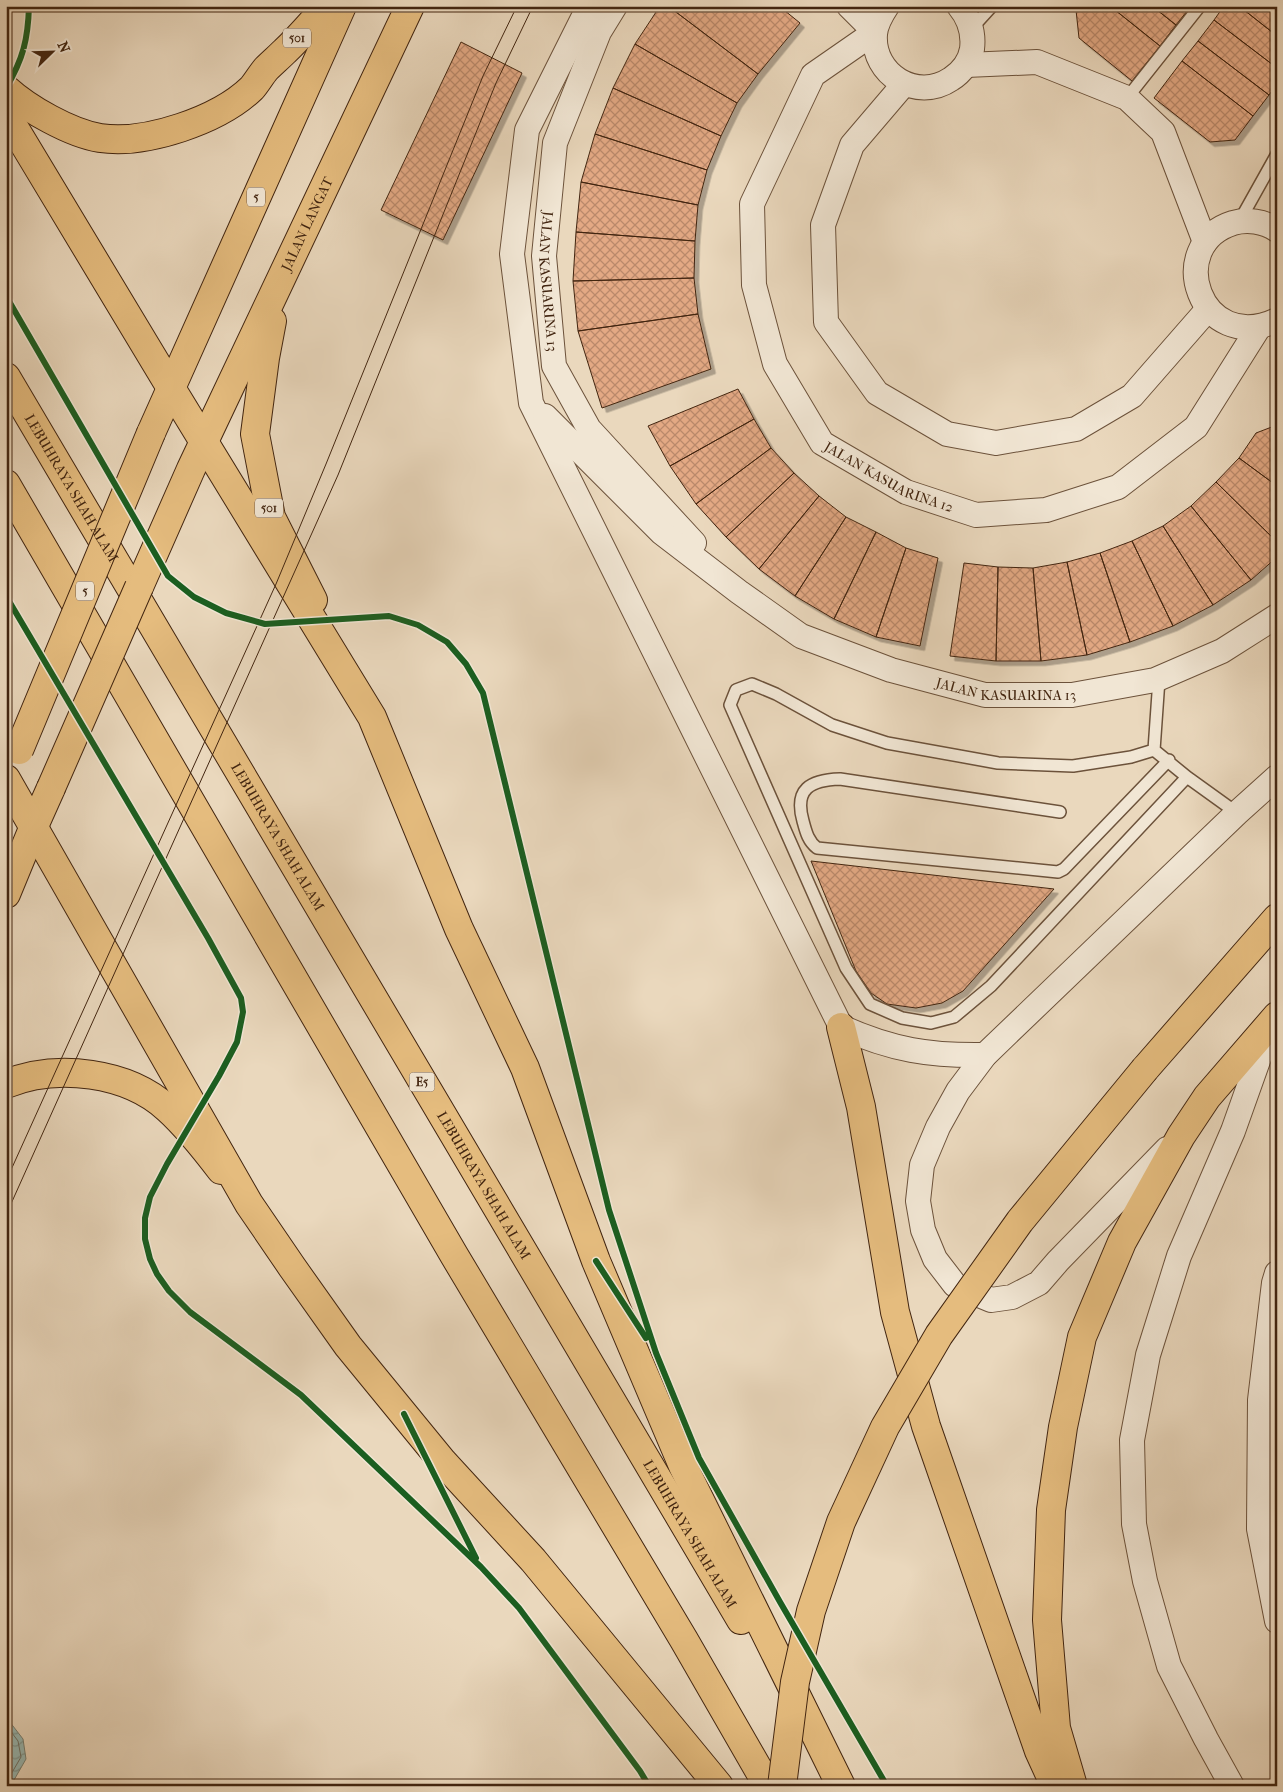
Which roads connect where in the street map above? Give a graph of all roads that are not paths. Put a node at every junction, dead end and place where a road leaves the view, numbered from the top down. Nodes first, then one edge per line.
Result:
1 (327, 6) edge
2 (342, 6) edge
3 (410, 6) edge
4 (589, 6) edge
5 (615, 6) edge
6 (849, 6) edge
7 (887, 6) edge
8 (959, 6) edge
9 (992, 6) edge
10 (1200, 6) edge
11 (972, 28) junction
12 (875, 32) junction
13 (966, 65) junction
14 (904, 84) junction
15 (6, 89) edge
16 (1127, 98) junction
17 (6, 114) edge
18 (1277, 154) edge
19 (1239, 222) junction
20 (1277, 230) edge
21 (1205, 242) junction
22 (281, 278) junction
23 (1208, 310) junction
24 (1268, 323) edge
25 (6, 377) edge
26 (171, 388) junction
27 (531, 403) junction
28 (204, 441) junction
29 (6, 484) edge
30 (739, 592) junction
31 (1277, 616) edge
32 (1159, 679) junction
33 (372, 717) junction
34 (1154, 750) junction
35 (1169, 760) junction
36 (1187, 777) junction
37 (1277, 777) edge
38 (6, 780) edge
39 (1060, 812) dead end
40 (1237, 813) junction
41 (34, 826) junction
42 (6, 894) edge
43 (1277, 918) edge
44 (1275, 1018) edge
45 (841, 1027) junction
46 (985, 1055) junction
47 (6, 1084) edge
48 (1181, 1136) junction
49 (249, 1204) junction
50 (1277, 1274) edge
51 (1277, 1621) edge
52 (719, 1786) edge
53 (768, 1786) edge
54 (782, 1786) edge
55 (840, 1786) edge
56 (1055, 1786) edge
57 (1073, 1786) edge
58 (1232, 1786) edge

1 - 15 highway, 501
2 - 26 highway, 5
3 - 22 highway, JALAN LANGAT
4 - 27 street
5 - 30 street, JALAN KASUARINA 13
6 - 12 street
7 - 12 street
8 - 11 street
9 - 11 lane
10 - 16 lane
11 - 13 street
12 - 14 street
12 - 24 street, JALAN KASUARINA 12
13 - 14 street
13 - 16 street
14 - 23 street
16 - 21 street
17 - 26 highway
18 - 19 lane
19 - 20 street
19 - 21 street
21 - 23 street
22 - 28 highway, JALAN LANGAT
22 - 33 highway, 501
23 - 24 street
25 - 55 highway, LEBUHRAYA SHAH ALAM / E5
26 - 28 highway
26 - 38 highway, 5, bridge
27 - 30 street, JALAN KASUARINA 13
27 - 45 street
28 - 33 highway
28 - 41 highway, JALAN LANGAT, bridge
29 - 53 highway
30 - 32 street, JALAN KASUARINA 13
31 - 32 street, JALAN KASUARINA 13
32 - 34 lane
33 - 55 highway
34 - 35 lane
34 - 36 lane
35 - 36 lane
35 - 39 lane
36 - 40 lane
37 - 40 street
38 - 41 highway
40 - 46 street
41 - 42 highway, JALAN LANGAT
41 - 49 highway
43 - 54 highway, bridge
44 - 48 highway
44 - 58 street
45 - 46 street
45 - 56 highway
46 - 48 street
47 - 49 highway
48 - 57 highway
49 - 52 highway
50 - 51 street

